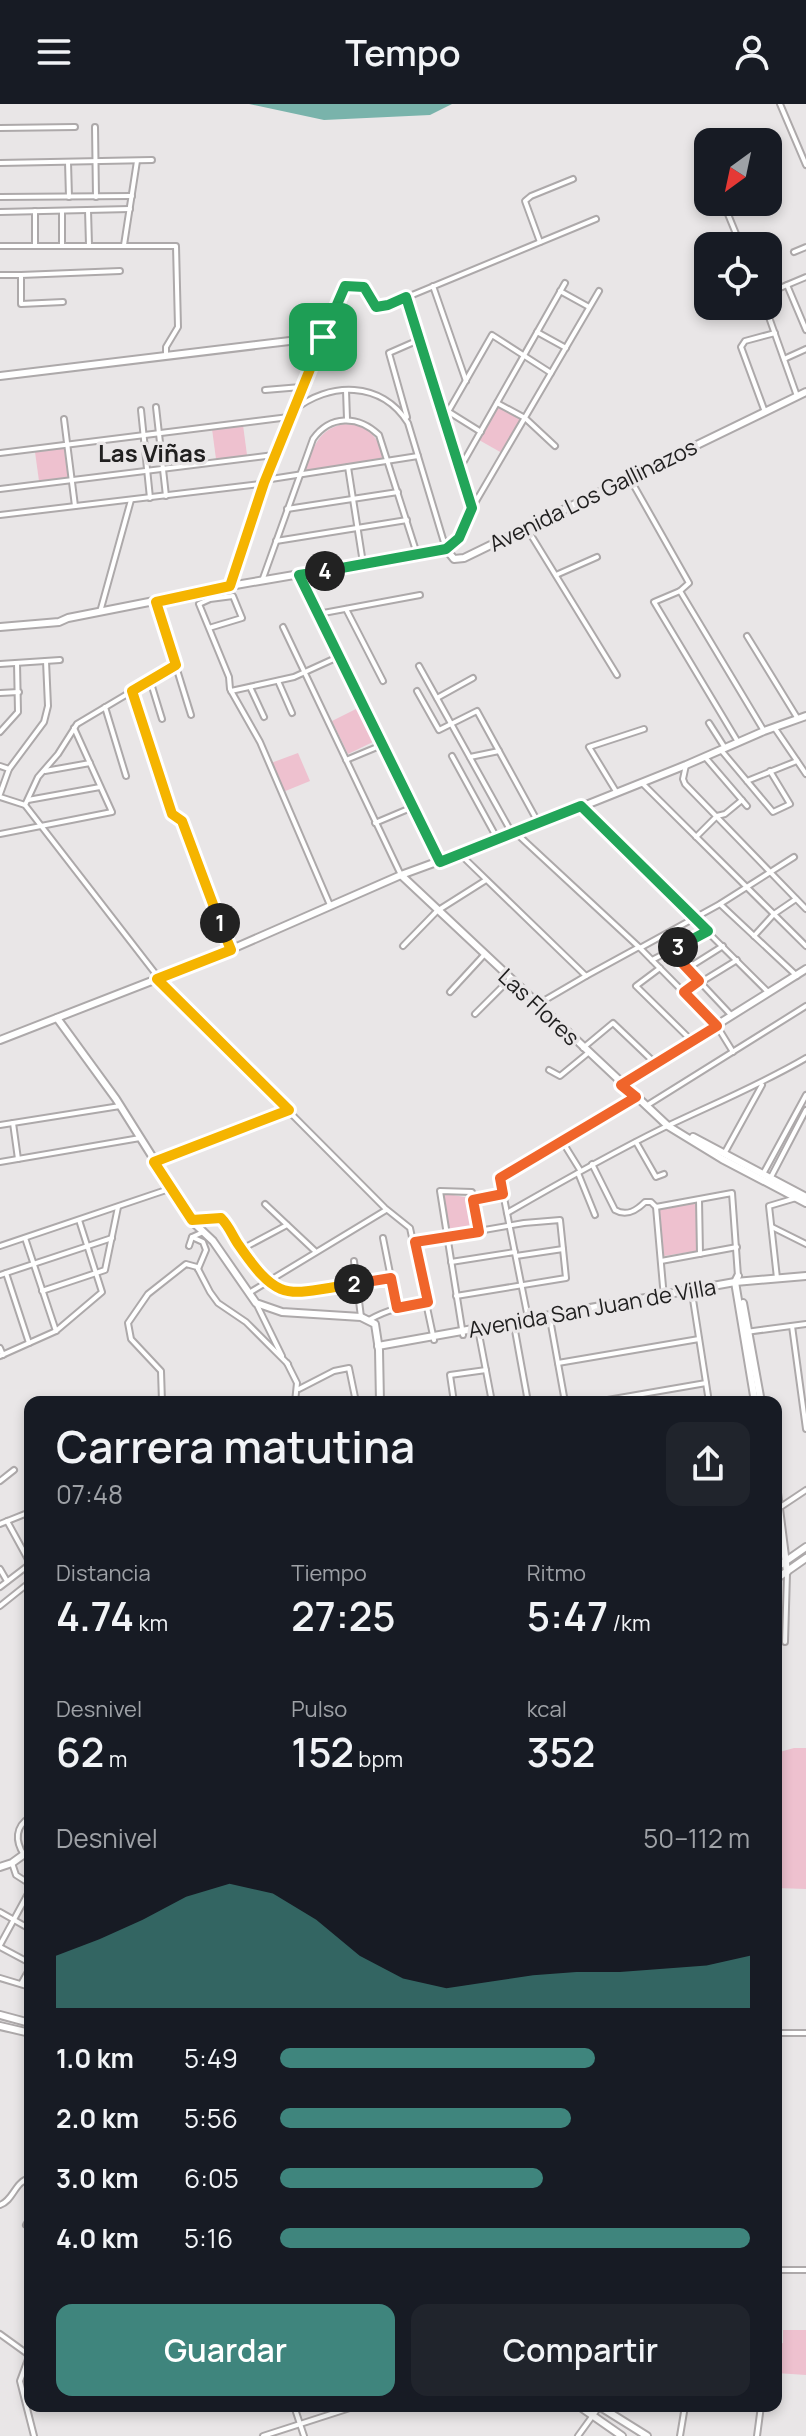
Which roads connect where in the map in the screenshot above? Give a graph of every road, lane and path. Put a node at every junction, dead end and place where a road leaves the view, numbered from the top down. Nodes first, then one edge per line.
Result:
1 (780, 104) edge
2 (75, 127) dead end
3 (95, 127) dead end
4 (0, 128) edge
5 (137, 160) junction
6 (152, 160) dead end
7 (95, 161) junction
8 (68, 162) junction
9 (0, 163) edge
10 (806, 165) edge
11 (573, 179) dead end
12 (132, 196) junction
13 (0, 197) edge
14 (69, 197) junction
15 (96, 197) junction
16 (130, 209) junction
17 (88, 210) junction
18 (35, 211) junction
19 (62, 211) junction
20 (0, 212) edge
21 (596, 219) dead end
22 (540, 242) junction
23 (89, 245) junction
24 (124, 245) junction
25 (0, 246) edge
26 (35, 246) junction
27 (62, 246) junction
28 (806, 247) edge
29 (794, 252) dead end
30 (120, 271) dead end
31 (0, 275) edge
32 (21, 275) junction
33 (806, 277) edge
34 (565, 283) dead end
35 (787, 285) junction
36 (433, 286) junction
37 (782, 287) edge
38 (560, 291) junction
39 (599, 291) dead end
40 (406, 297) junction
41 (63, 302) dead end
42 (589, 307) junction
43 (770, 320) edge
44 (806, 330) edge
45 (537, 332) junction
46 (775, 333) junction
47 (323, 337) junction
48 (421, 339) junction
49 (566, 348) junction
50 (806, 349) edge
51 (166, 356) junction
52 (524, 356) junction
53 (784, 359) junction
54 (551, 373) junction
55 (0, 376) edge
56 (466, 381) junction
57 (301, 387) junction
58 (346, 389) junction
59 (265, 390) dead end
60 (806, 392) edge
61 (797, 396) junction
62 (497, 403) junction
63 (156, 407) dead end
64 (141, 410) dead end
65 (765, 412) junction
66 (290, 415) junction
67 (446, 415) junction
68 (525, 418) junction
69 (64, 419) dead end
70 (347, 419) junction
71 (408, 423) junction
72 (481, 432) junction
73 (159, 433) junction
74 (143, 435) junction
75 (67, 444) junction
76 (555, 446) dead end
77 (0, 453) edge
78 (274, 455) junction
79 (418, 456) junction
80 (389, 461) junction
81 (348, 467) junction
82 (460, 468) junction
83 (163, 469) junction
84 (147, 471) junction
85 (299, 475) junction
86 (629, 476) junction
87 (72, 480) junction
88 (264, 483) junction
89 (0, 489) edge
90 (398, 492) junction
91 (166, 496) junction
92 (150, 498) junction
93 (353, 499) junction
94 (131, 500) junction
95 (75, 506) junction
96 (472, 508) junction
97 (287, 509) junction
98 (0, 515) edge
99 (407, 520) junction
100 (526, 527) junction
101 (357, 528) junction
102 (276, 541) junction
103 (446, 549) junction
104 (418, 555) junction
105 (597, 557) dead end
106 (363, 565) junction
107 (556, 575) junction
108 (301, 578) junction
109 (262, 581) junction
110 (230, 586) junction
111 (680, 591) junction
112 (420, 595) dead end
113 (156, 602) junction
114 (346, 609) junction
115 (100, 612) junction
116 (318, 614) junction
117 (0, 627) edge
118 (283, 627) dead end
119 (209, 628) junction
120 (747, 636) dead end
121 (338, 657) junction
122 (60, 660) dead end
123 (46, 661) junction
124 (17, 663) junction
125 (0, 664) edge
126 (176, 665) junction
127 (419, 666) dead end
128 (304, 673) junction
129 (617, 675) dead end
130 (473, 678) dead end
131 (150, 680) junction
132 (278, 681) junction
133 (383, 681) dead end
134 (250, 687) junction
135 (132, 691) junction
136 (231, 691) junction
137 (417, 691) dead end
138 (19, 692) junction
139 (0, 693) edge
140 (437, 698) junction
141 (105, 707) junction
142 (292, 713) dead end
143 (191, 715) dead end
144 (264, 717) dead end
145 (802, 718) edge
146 (162, 719) dead end
147 (9, 722) junction
148 (0, 723) edge
149 (709, 723) dead end
150 (452, 724) junction
151 (774, 727) junction
152 (74, 728) junction
153 (644, 729) dead end
154 (764, 731) junction
155 (0, 732) edge
156 (738, 742) junction
157 (382, 745) junction
158 (723, 749) junction
159 (499, 751) junction
160 (452, 756) dead end
161 (470, 757) junction
162 (705, 757) junction
163 (346, 760) junction
164 (797, 761) junction
165 (90, 763) junction
166 (686, 765) junction
167 (0, 766) edge
168 (9, 769) junction
169 (43, 771) junction
170 (770, 771) junction
171 (806, 774) edge
172 (126, 776) dead end
173 (747, 781) junction
174 (642, 783) junction
175 (101, 787) junction
176 (617, 793) junction
177 (0, 795) edge
178 (742, 800) junction
179 (26, 802) junction
180 (581, 806) junction
181 (747, 806) dead end
182 (413, 807) junction
183 (717, 816) junction
184 (375, 823) junction
185 (539, 824) junction
186 (41, 826) junction
187 (0, 834) edge
188 (514, 834) junction
189 (696, 837) junction
190 (498, 840) junction
191 (460, 854) junction
192 (794, 857) dead end
193 (440, 862) junction
194 (772, 873) junction
195 (401, 875) junction
196 (486, 880) junction
197 (748, 888) junction
198 (796, 899) junction
199 (720, 904) junction
200 (331, 907) junction
201 (806, 909) edge
202 (437, 911) junction
203 (774, 914) junction
204 (695, 918) junction
205 (708, 931) junction
206 (754, 936) junction
207 (403, 946) dead end
208 (723, 946) junction
209 (806, 946) edge
210 (640, 947) junction
211 (231, 950) junction
212 (671, 951) junction
213 (484, 955) junction
214 (652, 960) junction
215 (737, 960) junction
216 (660, 968) junction
217 (687, 969) junction
218 (806, 970) edge
219 (586, 976) junction
220 (797, 976) junction
221 (157, 979) junction
222 (510, 979) junction
223 (699, 981) junction
224 (450, 992) dead end
225 (684, 992) junction
226 (770, 993) junction
227 (535, 1002) junction
228 (806, 1006) edge
229 (475, 1014) dead end
230 (732, 1017) junction
231 (57, 1018) junction
232 (717, 1026) junction
233 (0, 1040) edge
234 (692, 1041) junction
235 (586, 1051) junction
236 (733, 1052) junction
237 (806, 1058) edge
238 (656, 1064) junction
239 (549, 1070) dead end
240 (763, 1083) junction
241 (621, 1085) junction
242 (806, 1095) edge
243 (636, 1097) junction
244 (120, 1106) junction
245 (646, 1106) junction
246 (289, 1110) junction
247 (806, 1110) edge
248 (13, 1123) junction
249 (0, 1125) edge
250 (668, 1126) junction
251 (682, 1134) junction
252 (140, 1138) junction
253 (562, 1141) junction
254 (636, 1142) junction
255 (724, 1154) junction
256 (18, 1159) junction
257 (0, 1162) edge
258 (154, 1162) junction
259 (592, 1164) junction
260 (579, 1171) junction
261 (664, 1174) dead end
262 (761, 1177) junction
263 (769, 1181) junction
264 (172, 1188) junction
265 (503, 1194) junction
266 (796, 1198) junction
267 (699, 1199) junction
268 (473, 1200) junction
269 (806, 1200) edge
270 (265, 1204) dead end
271 (118, 1207) junction
272 (656, 1207) junction
273 (386, 1210) junction
274 (507, 1213) junction
275 (595, 1215) dead end
276 (79, 1220) junction
277 (192, 1220) junction
278 (287, 1225) junction
279 (510, 1226) junction
280 (772, 1227) junction
281 (479, 1232) junction
282 (201, 1233) junction
283 (192, 1237) junction
284 (25, 1238) junction
285 (112, 1238) junction
286 (383, 1238) dead end
287 (445, 1239) junction
288 (415, 1242) junction
289 (806, 1244) edge
290 (0, 1246) edge
291 (87, 1246) junction
292 (189, 1246) dead end
293 (738, 1246) junction
294 (242, 1249) junction
295 (563, 1249) junction
296 (315, 1251) junction
297 (515, 1254) junction
298 (700, 1254) junction
299 (354, 1261) dead end
300 (661, 1261) junction
301 (451, 1262) junction
302 (33, 1264) junction
303 (198, 1269) junction
304 (96, 1273) junction
305 (3, 1274) edge
306 (806, 1277) edge
307 (391, 1278) junction
308 (777, 1278) junction
309 (267, 1280) junction
310 (738, 1282) junction
311 (358, 1283) junction
312 (521, 1285) junction
313 (42, 1291) junction
314 (249, 1293) junction
315 (692, 1293) junction
316 (456, 1296) junction
317 (664, 1297) junction
318 (428, 1302) junction
319 (256, 1303) junction
320 (397, 1308) junction
321 (361, 1317) junction
322 (550, 1319) junction
323 (369, 1320) junction
324 (529, 1322) junction
325 (806, 1324) edge
326 (514, 1325) junction
327 (792, 1326) junction
328 (478, 1330) junction
329 (56, 1331) junction
330 (746, 1332) junction
331 (463, 1333) junction
332 (433, 1338) junction
333 (699, 1339) junction
334 (29, 1343) junction
335 (0, 1348) edge
336 (378, 1348) junction
337 (1, 1356) edge
338 (558, 1363) junction
339 (288, 1364) junction
340 (806, 1369) edge
341 (486, 1370) junction
342 (798, 1370) junction
343 (706, 1383) junction
344 (297, 1392) junction
345 (162, 1396) edge
346 (296, 1396) edge
347 (355, 1396) edge
348 (380, 1396) edge
349 (453, 1396) edge
350 (491, 1396) edge
351 (527, 1396) edge
352 (564, 1396) edge
353 (644, 1396) edge
354 (708, 1396) edge
355 (757, 1396) edge
356 (804, 1399) edge
357 (806, 1429) edge
358 (14, 1470) dead end
359 (0, 1481) edge
360 (806, 1490) edge
361 (782, 1507) edge
362 (24, 1514) edge
363 (7, 1521) junction
364 (0, 1524) edge
365 (782, 1533) edge
366 (806, 1547) edge
367 (24, 1552) edge
368 (806, 1558) edge
369 (787, 1561) junction
370 (782, 1564) edge
371 (24, 1568) edge
372 (0, 1569) edge
373 (787, 1572) junction
374 (782, 1575) edge
375 (7, 1581) junction
376 (0, 1587) edge
377 (24, 1587) edge
378 (0, 1606) edge
379 (785, 1642) dead end
380 (24, 1821) edge
381 (24, 1850) edge
382 (24, 1855) edge
383 (12, 1863) junction
384 (0, 1867) edge
385 (24, 1879) edge
386 (24, 1902) edge
387 (0, 1912) edge
388 (15, 1920) junction
389 (24, 1925) edge
390 (0, 1946) edge
391 (24, 1962) edge
392 (0, 1978) edge
393 (24, 1978) edge
394 (21, 1984) junction
395 (24, 1985) edge
396 (0, 2015) edge
397 (24, 2021) edge
398 (0, 2026) edge
399 (24, 2032) edge
400 (782, 2033) edge
401 (806, 2033) edge
402 (24, 2180) edge
403 (0, 2205) edge
404 (782, 2270) edge
405 (806, 2270) edge
406 (0, 2334) edge
407 (24, 2351) edge
408 (24, 2371) edge
409 (24, 2397) edge
410 (28, 2412) edge
411 (296, 2412) edge
412 (337, 2412) edge
413 (588, 2412) edge
414 (595, 2412) edge
415 (609, 2412) edge
416 (684, 2412) edge
417 (760, 2412) edge
418 (593, 2416) junction
419 (300, 2424) junction
420 (34, 2436) edge
421 (263, 2436) edge
422 (304, 2436) edge
423 (578, 2436) edge
424 (622, 2436) edge
425 (647, 2436) edge
426 (680, 2436) edge
427 (757, 2436) edge

1 - 10 street
2 - 4 street
3 - 7 street
5 - 6 street
5 - 7 street
5 - 12 street
7 - 8 street
7 - 15 street
8 - 9 street
8 - 14 street
11 - 22 street
12 - 15 street
12 - 16 street
13 - 14 street
14 - 15 street
16 - 17 street
16 - 24 street
17 - 19 street
17 - 23 street
18 - 19 street
18 - 20 street
18 - 26 street
19 - 27 street
21 - 22 street
22 - 36 street
23 - 24 street
23 - 27 street
24 - 51 street
25 - 26 street
26 - 27 street
28 - 29 street
30 - 32 street
31 - 32 street
32 - 41 street
33 - 35 street
34 - 38 street
35 - 37 street
35 - 44 street
36 - 40 street
36 - 56 street
38 - 42 street
38 - 45 street
39 - 42 street
40 - 47 street
40 - 48 street
42 - 49 street
43 - 46 street
45 - 49 street
45 - 52 street
46 - 53 street
46 - 65 street
47 - 51 street
47 - 57 street
48 - 67 street
48 - 71 street
49 - 54 street
50 - 53 street
51 - 55 street
52 - 54 street
52 - 56 street
52 - 62 street
53 - 61 street
54 - 68 street
56 - 67 street
57 - 59 street
57 - 66 street
58 - 66 street
58 - 70 street
58 - 71 street
60 - 61 street, Avenida Los Gallinazos
61 - 65 street, Avenida Los Gallinazos
62 - 68 street
62 - 72 street
63 - 73 street
64 - 74 street
65 - 86 street, Avenida Los Gallinazos
66 - 73 street
66 - 78 street
67 - 72 street
67 - 82 street
68 - 76 street
68 - 96 street
69 - 75 street
70 - 80 street
70 - 85 street
71 - 79 street
72 - 82 street
73 - 74 street
73 - 83 street
74 - 75 street
74 - 84 street
75 - 77 street
75 - 87 street
78 - 83 street
78 - 88 street
79 - 80 street
79 - 103 street
80 - 81 street
80 - 90 street
81 - 85 street
81 - 93 street
82 - 96 street
83 - 84 street
83 - 91 street
84 - 87 street
84 - 92 street
85 - 88 street
85 - 97 street
86 - 100 street, Avenida Los Gallinazos
86 - 111 street
87 - 89 street
87 - 95 street
88 - 91 street
88 - 110 street
90 - 93 street
90 - 99 street
91 - 92 street
92 - 94 street
93 - 97 street
93 - 101 street
94 - 95 street
94 - 115 street
95 - 98 street
96 - 103 street
97 - 102 street
99 - 101 street
99 - 104 street
100 - 103 street, Avenida Los Gallinazos
100 - 107 street
101 - 102 street
101 - 106 street
102 - 109 street
103 - 104 street, Avenida Los Gallinazos
104 - 106 street, Avenida Los Gallinazos
105 - 107 street
106 - 108 street, Avenida Los Gallinazos
107 - 129 street
108 - 109 street, Avenida Los Gallinazos
108 - 116 street
109 - 110 street, Avenida Los Gallinazos
110 - 113 street, Avenida Los Gallinazos
111 - 154 street
111 - 156 street
112 - 114 street
113 - 115 street, Avenida Los Gallinazos
113 - 126 street
114 - 116 street
114 - 133 street
115 - 117 street, Avenida Los Gallinazos
116 - 121 street
118 - 128 street
119 - 119 street
119 - 136 street
120 - 145 street
121 - 128 street
121 - 157 street
122 - 123 street
123 - 124 street
123 - 168 street
124 - 125 street
124 - 138 street
126 - 131 street
126 - 143 street
127 - 140 street
128 - 132 street
128 - 163 street
130 - 140 street
131 - 135 street
131 - 146 street
132 - 134 street
132 - 142 street
134 - 136 street
134 - 144 street
135 - 141 street
135 - 211 street
136 - 200 street
137 - 150 street
138 - 139 street
138 - 147 street
140 - 150 street
141 - 152 street
141 - 172 street
145 - 151 street
147 - 148 street
147 - 155 street
149 - 158 street
150 - 159 street
150 - 161 street
151 - 154 street
151 - 164 street
152 - 165 street
152 - 169 street
153 - 176 street
154 - 156 street
156 - 158 street
157 - 163 street
157 - 182 street
158 - 162 street
158 - 173 street
159 - 161 street
159 - 185 street
160 - 190 street
161 - 188 street
162 - 166 street
162 - 178 street
163 - 184 street
164 - 170 street
164 - 171 street
165 - 169 street
165 - 175 street
166 - 174 street
166 - 183 street
167 - 168 street
168 - 177 street
169 - 179 street
170 - 173 street
170 - 173 street
174 - 176 street
174 - 189 street
175 - 179 street
175 - 186 street
176 - 180 street
177 - 179 street
178 - 181 street
178 - 183 street
179 - 186 street
180 - 185 street
180 - 204 street
182 - 184 street
182 - 193 street
183 - 189 street
183 - 194 street
184 - 195 street
185 - 188 street
186 - 187 street
186 - 221 street
188 - 190 street
188 - 210 street
189 - 197 street
190 - 191 street
191 - 193 street
191 - 196 street
192 - 194 street
193 - 195 street
194 - 197 street
194 - 198 street
195 - 200 street
195 - 202 street, Las Flores
196 - 202 street
196 - 219 street
197 - 199 street
197 - 203 street
198 - 201 street
198 - 203 street
199 - 204 street
199 - 206 street
200 - 211 street
202 - 207 street
202 - 213 street, Las Flores
203 - 206 street
203 - 209 street
204 - 205 street
204 - 210 street
205 - 208 street
205 - 212 street
206 - 220 street
208 - 215 street
208 - 217 street
210 - 214 street
210 - 219 street
211 - 221 street
212 - 214 street
212 - 217 street
213 - 222 street, Las Flores
213 - 224 street
214 - 216 street
215 - 223 street
215 - 226 street
216 - 225 street
216 - 234 street
217 - 223 street
218 - 220 street
219 - 227 street
220 - 226 street
221 - 231 street
221 - 246 street
222 - 227 street, Las Flores
222 - 229 street
223 - 225 street
223 - 230 street
225 - 232 street
226 - 230 street
227 - 235 street, Las Flores
228 - 236 street
230 - 232 street
231 - 233 street
231 - 244 street
232 - 234 street
232 - 236 street
234 - 238 street
235 - 238 street
235 - 239 street
235 - 241 street, Las Flores
236 - 245 street
237 - 240 street
238 - 241 street
240 - 250 street
240 - 255 street
241 - 243 street, Las Flores
242 - 262 street
243 - 245 street, Las Flores
243 - 253 street
244 - 248 street
244 - 252 street
245 - 250 street, Las Flores
246 - 258 street
246 - 273 street
247 - 263 street
248 - 249 street
248 - 256 street
250 - 251 street, Las Flores
250 - 254 street
251 - 255 street, Las Flores
251 - 262 street, Las Flores
252 - 256 street
252 - 258 street
253 - 260 street
253 - 265 street
254 - 259 street
254 - 261 street
255 - 262 street, Las Flores
256 - 257 street
258 - 264 street
259 - 260 street
259 - 272 street
260 - 274 street
260 - 275 street
262 - 263 street, Las Flores
263 - 266 street, Las Flores
263 - 269 street, Las Flores
264 - 271 street
264 - 277 street
265 - 268 street
265 - 274 street
266 - 269 street, Las Flores
266 - 280 street
267 - 272 street
267 - 293 street
267 - 298 street
268 - 281 street
268 - 287 street
270 - 278 street
271 - 276 street
271 - 285 street
272 - 300 street
273 - 288 street
273 - 296 street
274 - 279 street
276 - 284 street
276 - 291 street
277 - 282 street
277 - 294 street
278 - 294 street
278 - 296 street
279 - 281 street
279 - 295 street
279 - 297 street
280 - 289 street
280 - 308 street
281 - 287 street
282 - 283 street
282 - 314 street
283 - 292 street
283 - 303 street
284 - 290 street
284 - 302 street
285 - 291 street
285 - 304 street
286 - 307 street
287 - 288 street
287 - 301 street
288 - 318 street
291 - 302 street
291 - 304 street
293 - 298 street
293 - 310 street
294 - 309 street
295 - 297 street
295 - 312 street
296 - 309 street
297 - 301 street
297 - 312 street
298 - 300 street
299 - 311 street
300 - 317 street
301 - 316 street
302 - 305 street
302 - 313 street
303 - 339 street
303 - 345 street
304 - 313 street
304 - 329 street
305 - 334 street
306 - 308 street, Avenida San Juan de Villa
306 - 310 street, Avenida San Juan de Villa
307 - 311 street
307 - 320 street
308 - 310 street, Avenida San Juan de Villa
309 - 311 street
309 - 314 street
310 - 315 street, Avenida San Juan de Villa
310 - 317 street, Avenida San Juan de Villa
310 - 330 street
311 - 321 street
312 - 316 street
312 - 324 street
313 - 329 street
314 - 319 street
315 - 317 street, Avenida San Juan de Villa
315 - 333 street
316 - 331 street
317 - 322 street, Avenida San Juan de Villa
317 - 324 street, Avenida San Juan de Villa
318 - 320 street
318 - 332 street
319 - 321 street
319 - 339 street
320 - 323 street
321 - 323 street
322 - 324 street, Avenida San Juan de Villa
322 - 338 street
323 - 336 street
324 - 326 street, Avenida San Juan de Villa
324 - 328 street, Avenida San Juan de Villa
325 - 327 street
326 - 328 street, Avenida San Juan de Villa
326 - 351 street
327 - 330 street
327 - 342 street
328 - 331 street, Avenida San Juan de Villa
328 - 341 street
329 - 334 street
330 - 355 street
331 - 332 street, Avenida San Juan de Villa
332 - 336 street, Avenida San Juan de Villa
333 - 338 street
333 - 343 street
334 - 337 street
335 - 337 street
336 - 348 street
338 - 352 street
339 - 344 street
340 - 342 street
341 - 349 street
341 - 350 street
342 - 356 street
343 - 353 street
343 - 354 street
344 - 346 street
344 - 347 street
356 - 357 street
358 - 359 street
360 - 361 street
362 - 363 street
363 - 364 street
363 - 367 street
365 - 369 street
366 - 369 street
368 - 373 street
369 - 370 street
369 - 373 street
371 - 375 street
372 - 375 street
373 - 374 street
373 - 379 street
375 - 376 street
377 - 378 street
380 - 381 street
382 - 383 street
383 - 384 street
383 - 385 street
386 - 388 street
387 - 388 street
388 - 389 street
388 - 390 street
390 - 391 street
392 - 394 street
393 - 394 street
394 - 395 street
396 - 397 street
398 - 399 street
400 - 401 street
402 - 403 street
404 - 405 street
406 - 407 street
408 - 409 street
410 - 420 street
411 - 419 street
412 - 419 street
413 - 418 street
414 - 418 street
415 - 425 street
416 - 426 street
417 - 427 street
418 - 423 street
418 - 424 street
419 - 421 street
419 - 422 street

